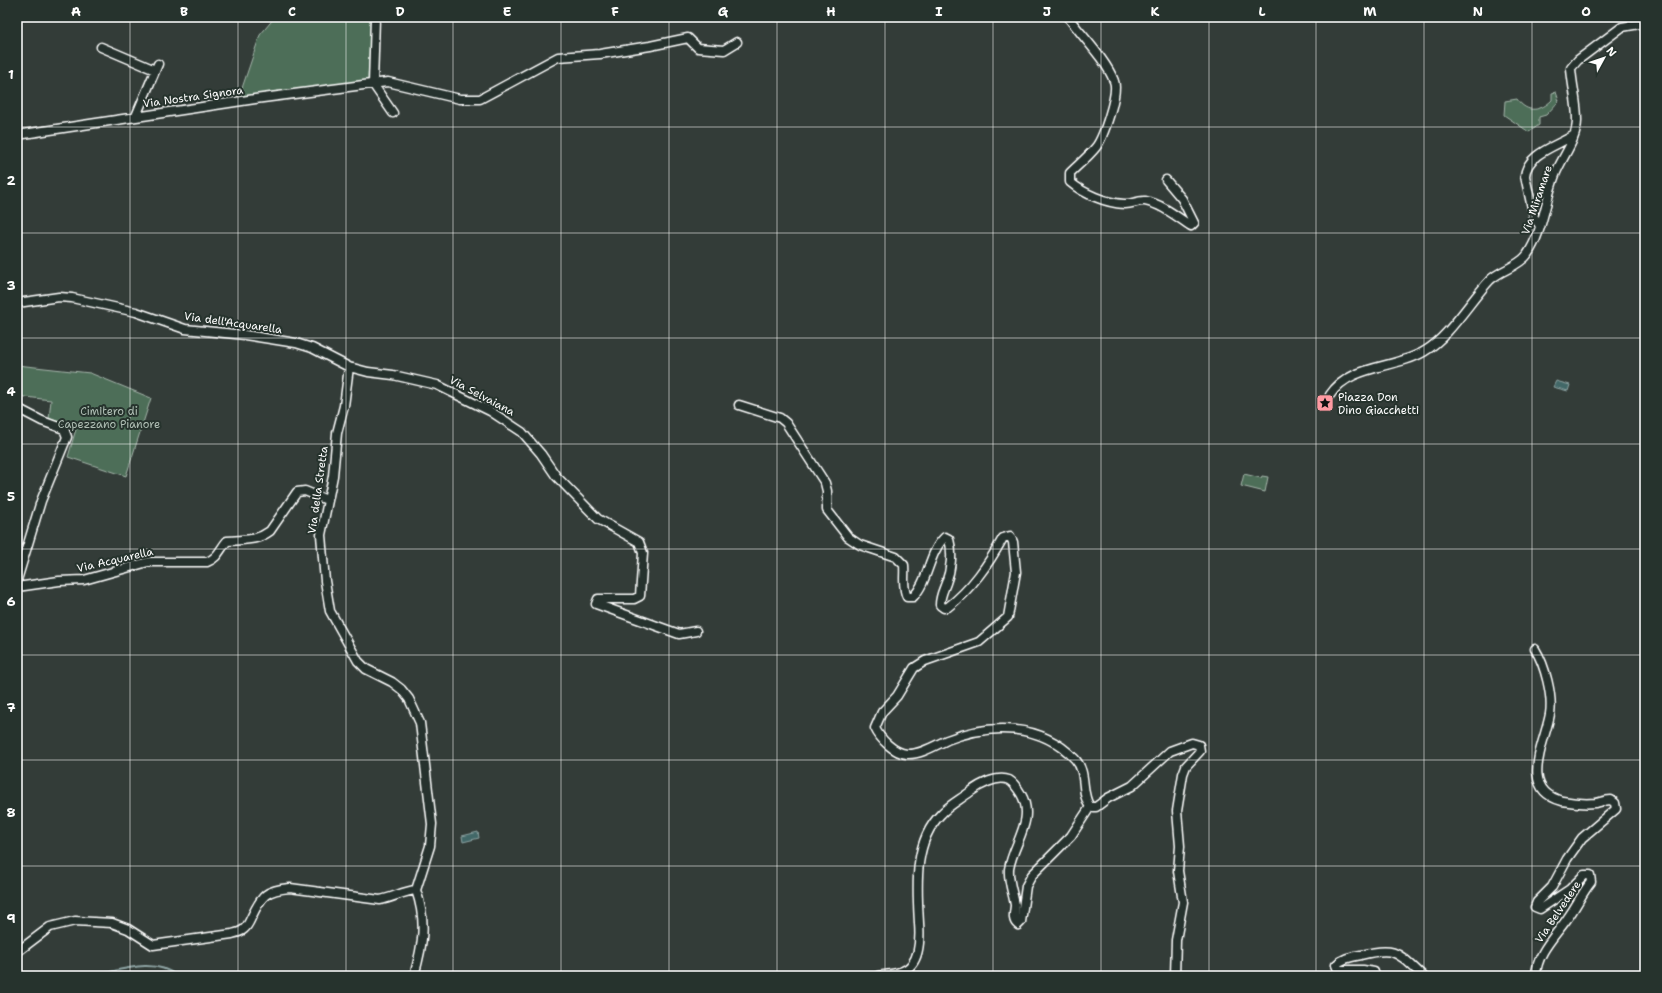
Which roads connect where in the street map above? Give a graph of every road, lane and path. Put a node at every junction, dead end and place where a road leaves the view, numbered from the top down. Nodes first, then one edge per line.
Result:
1 (375, 17) edge
2 (1068, 17) edge
3 (1645, 23) edge
4 (737, 42) dead end
5 (101, 47) dead end
6 (373, 84) junction
7 (393, 113) dead end
8 (136, 116) junction
9 (1575, 134) junction
10 (17, 135) edge
11 (1166, 180) dead end
12 (1540, 226) junction
13 (17, 303) edge
14 (349, 367) junction
15 (1330, 395) dead end
16 (739, 405) dead end
17 (17, 408) edge
18 (327, 500) junction
19 (17, 580) edge
20 (17, 587) edge
21 (696, 631) dead end
22 (1535, 649) dead end
23 (1090, 807) junction
24 (416, 890) junction
25 (17, 952) edge
26 (414, 976) edge
27 (878, 976) edge
28 (1175, 976) edge
29 (1375, 976) edge
30 (1423, 976) edge
31 (1536, 976) edge

1 - 6 street
2 - 11 street
3 - 9 street, Via Miramare
4 - 6 street, Via Nostra Signora
5 - 8 street
6 - 7 street
6 - 8 street, Via Nostra Signora
8 - 10 street, Via Nostra Signora
9 - 12 street, Via Miramare
9 - 12 street
12 - 15 street, Via Miramare
13 - 14 street, Via dell'Acquarella
14 - 18 street, Via della Stretta
14 - 21 street, Via Selvaiana
16 - 23 street
17 - 19 street
18 - 20 street, Via Acquarella
18 - 24 street, Via della Stretta
22 - 31 street, Via Belvedere
23 - 27 street
23 - 28 street
24 - 25 street
24 - 26 street
29 - 30 street

